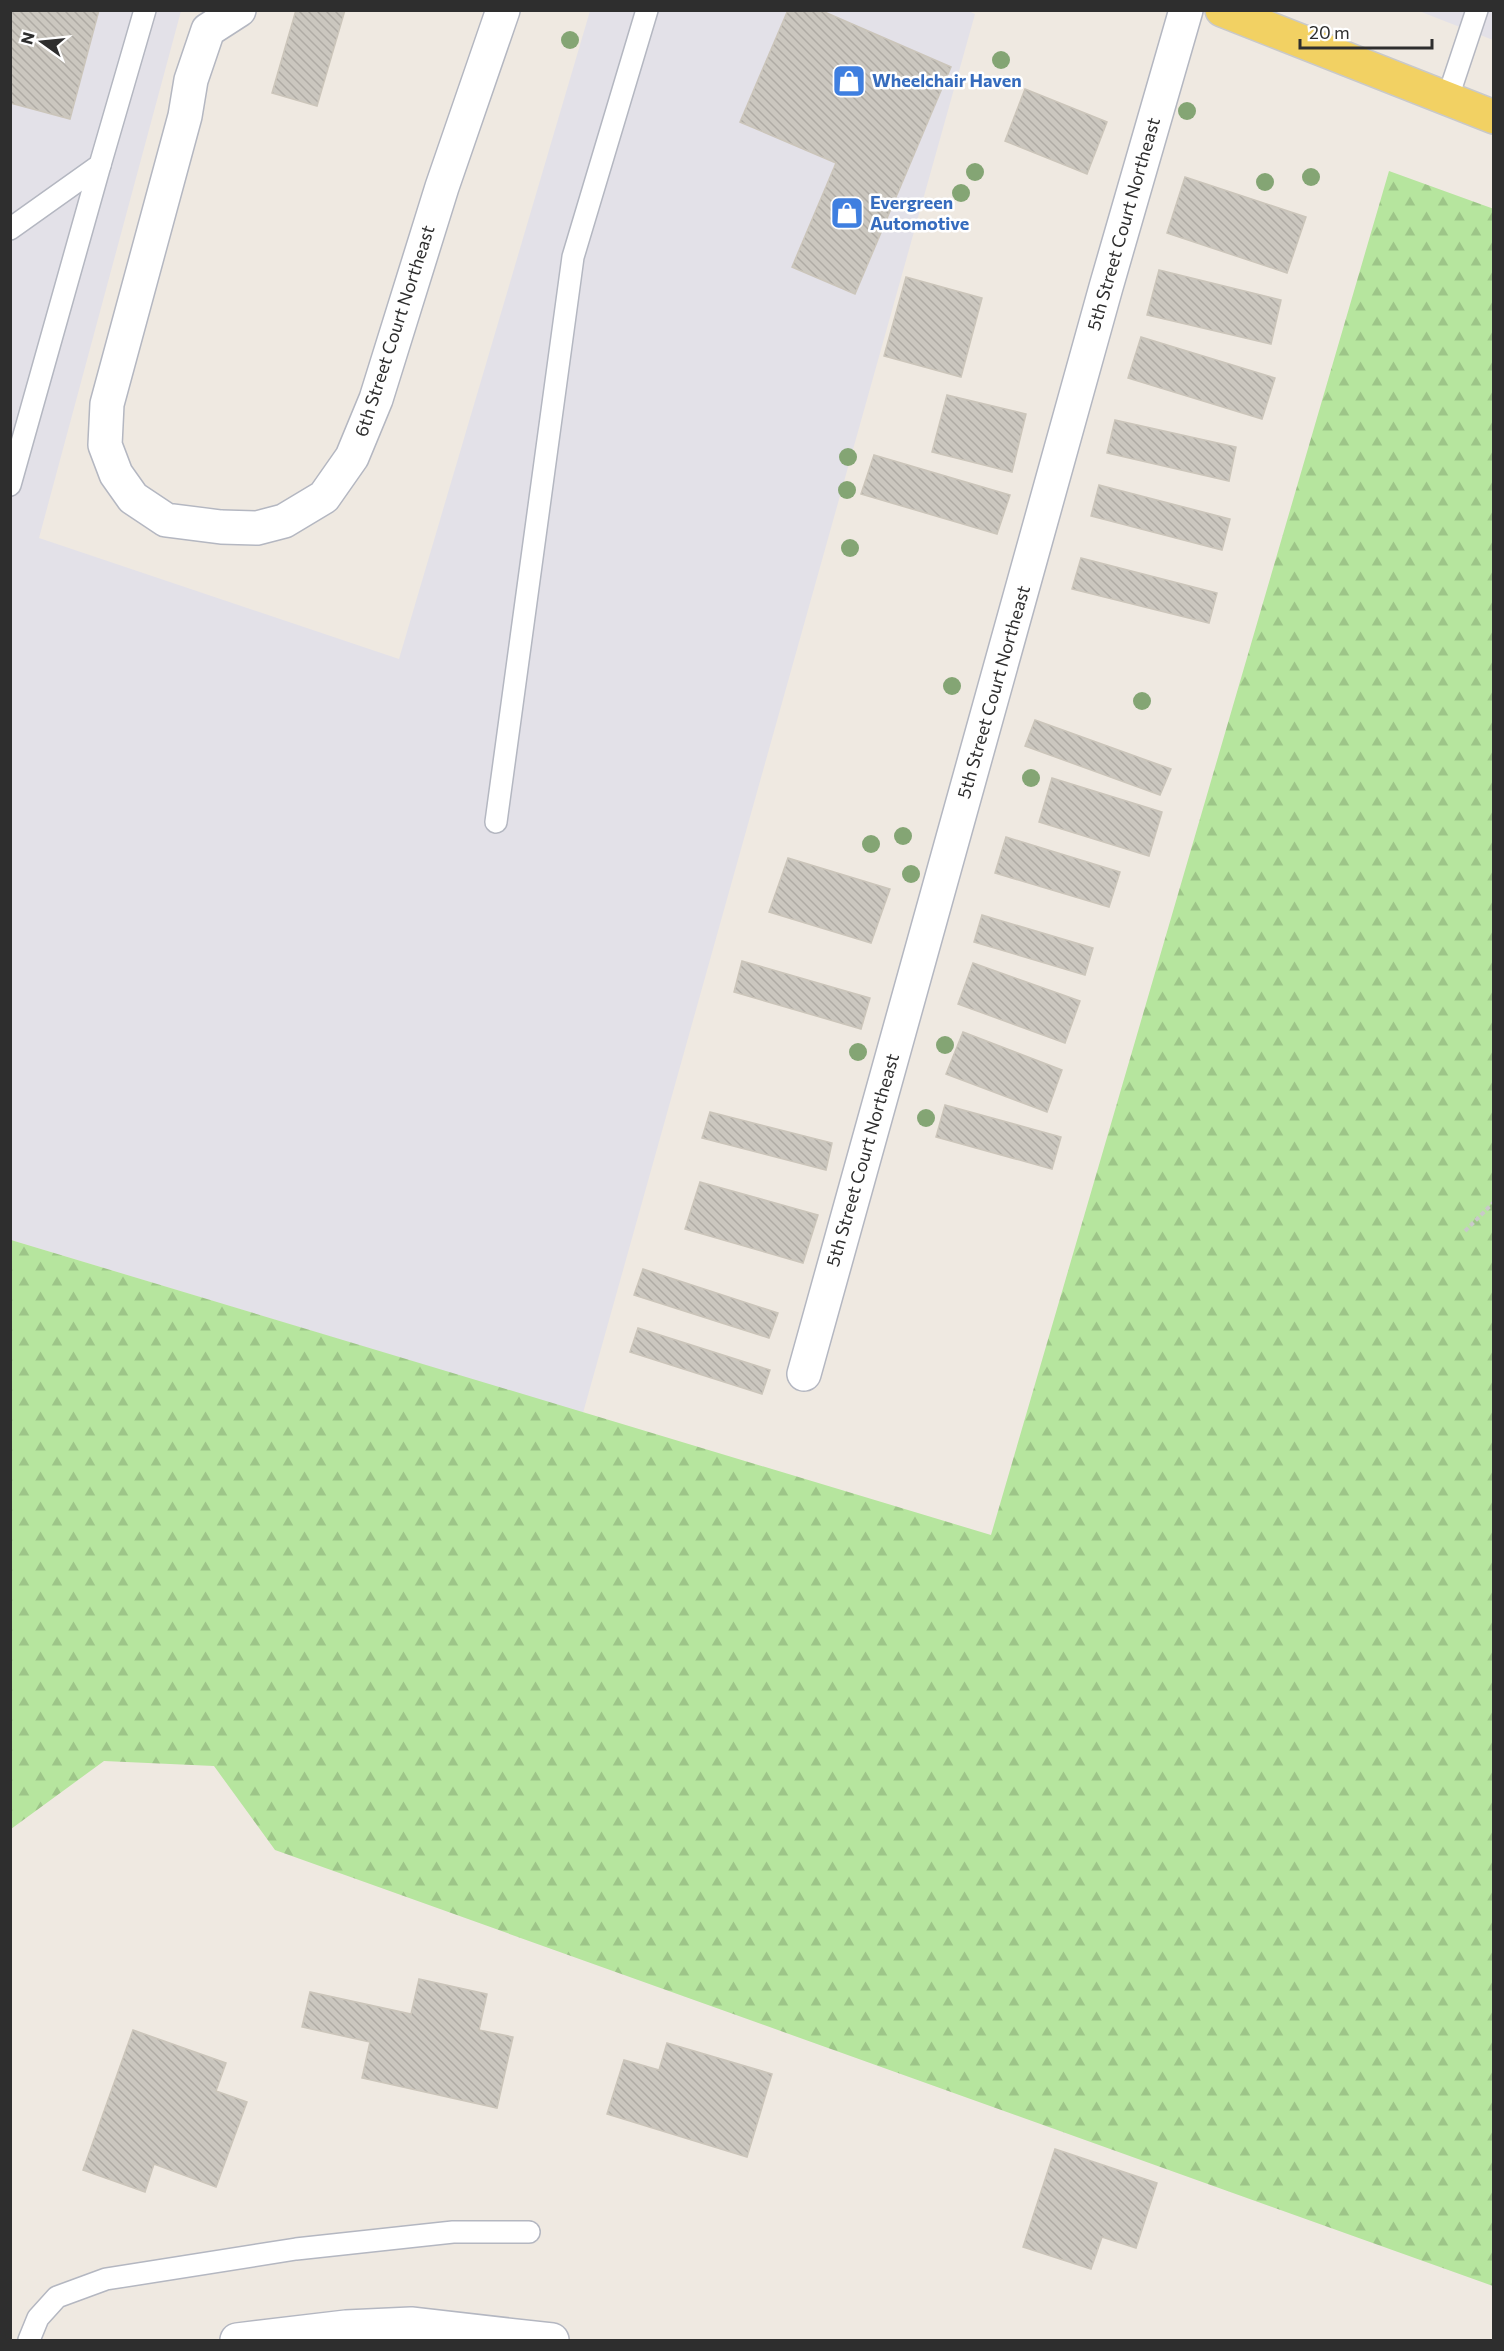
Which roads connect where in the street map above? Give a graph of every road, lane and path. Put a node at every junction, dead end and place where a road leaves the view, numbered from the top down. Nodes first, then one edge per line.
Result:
1 (145, 10) edge
2 (239, 10) edge
3 (503, 10) edge
4 (647, 10) edge
5 (1186, 10) edge
6 (1222, 10) edge
7 (1476, 10) edge
8 (1447, 100) junction
9 (1494, 117) edge
10 (100, 165) junction
11 (10, 229) edge
12 (10, 485) edge
13 (496, 822) dead end
14 (1494, 1202) edge
15 (1465, 1231) dead end
16 (804, 1374) dead end
17 (529, 2232) dead end
18 (29, 2340) edge
19 (237, 2340) edge
20 (552, 2340) edge

1 - 10 lane
2 - 3 street, 6th Street Court Northeast
4 - 13 lane
5 - 16 street, 5th Street Court Northeast
6 - 8 main road
7 - 8 lane
8 - 9 main road
10 - 11 lane
10 - 12 lane
14 - 15 path
17 - 18 lane
19 - 20 street

